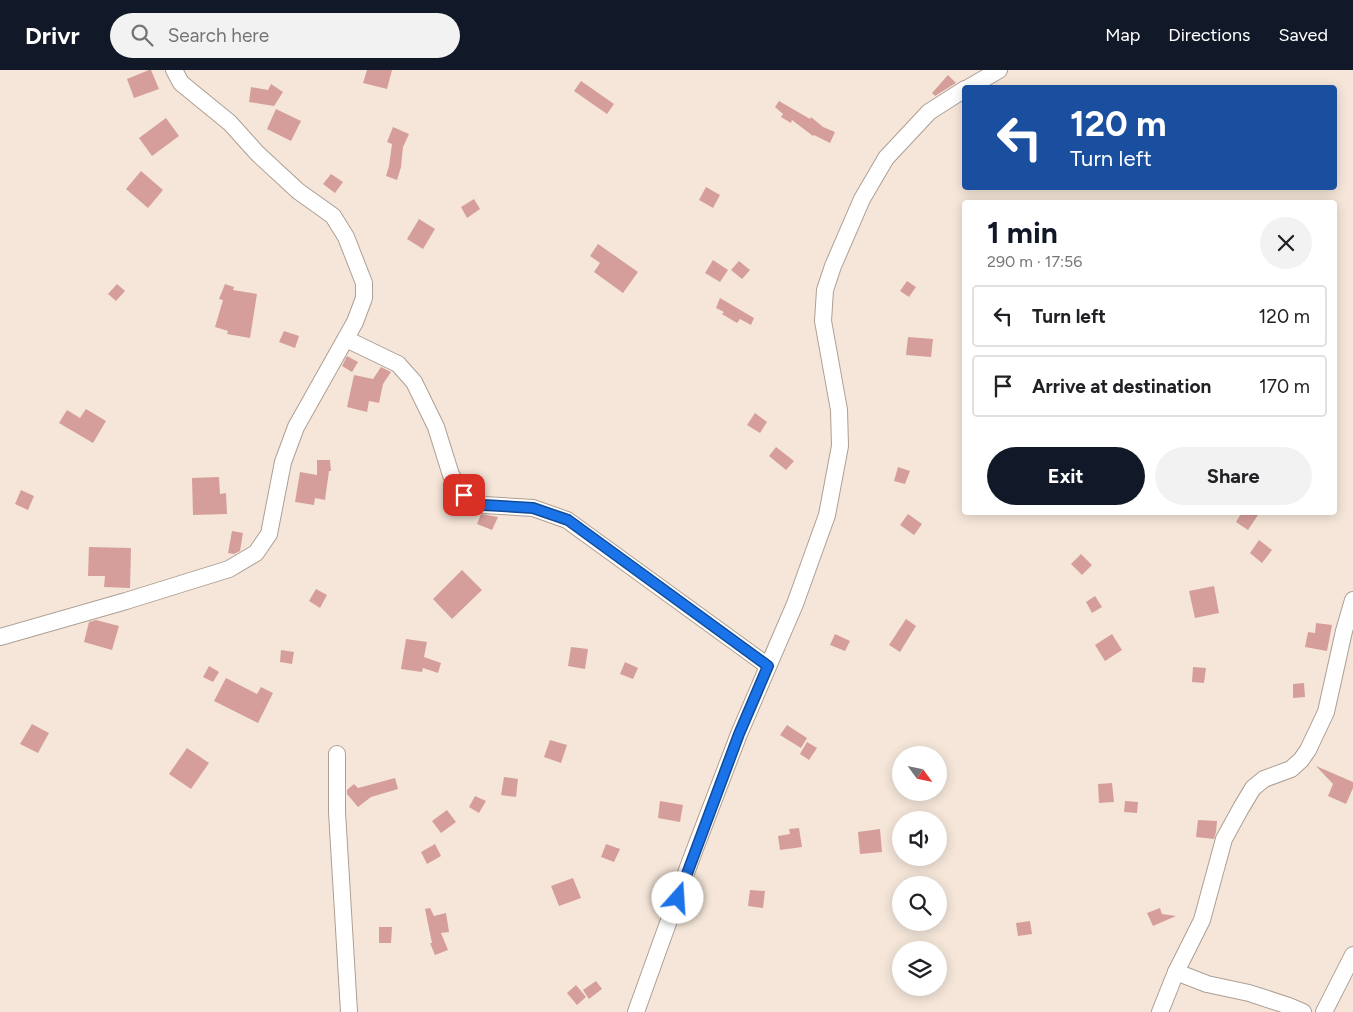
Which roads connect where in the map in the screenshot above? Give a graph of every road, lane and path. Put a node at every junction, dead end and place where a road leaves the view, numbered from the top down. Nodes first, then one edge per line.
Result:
1 (174, 70) edge
2 (999, 70) edge
3 (972, 85) edge
4 (962, 91) edge
5 (346, 339) junction
6 (1353, 600) edge
7 (0, 637) edge
8 (768, 666) junction
9 (337, 754) dead end
10 (1353, 955) edge
11 (1176, 972) junction
12 (349, 1012) edge
13 (636, 1012) edge
14 (1160, 1012) edge
15 (1303, 1012) edge
16 (1324, 1012) edge

1 - 5 street
2 - 3 street
4 - 8 street
5 - 7 street
5 - 8 street
6 - 11 street
8 - 13 street
9 - 12 street
10 - 16 street
11 - 14 street
11 - 15 street

